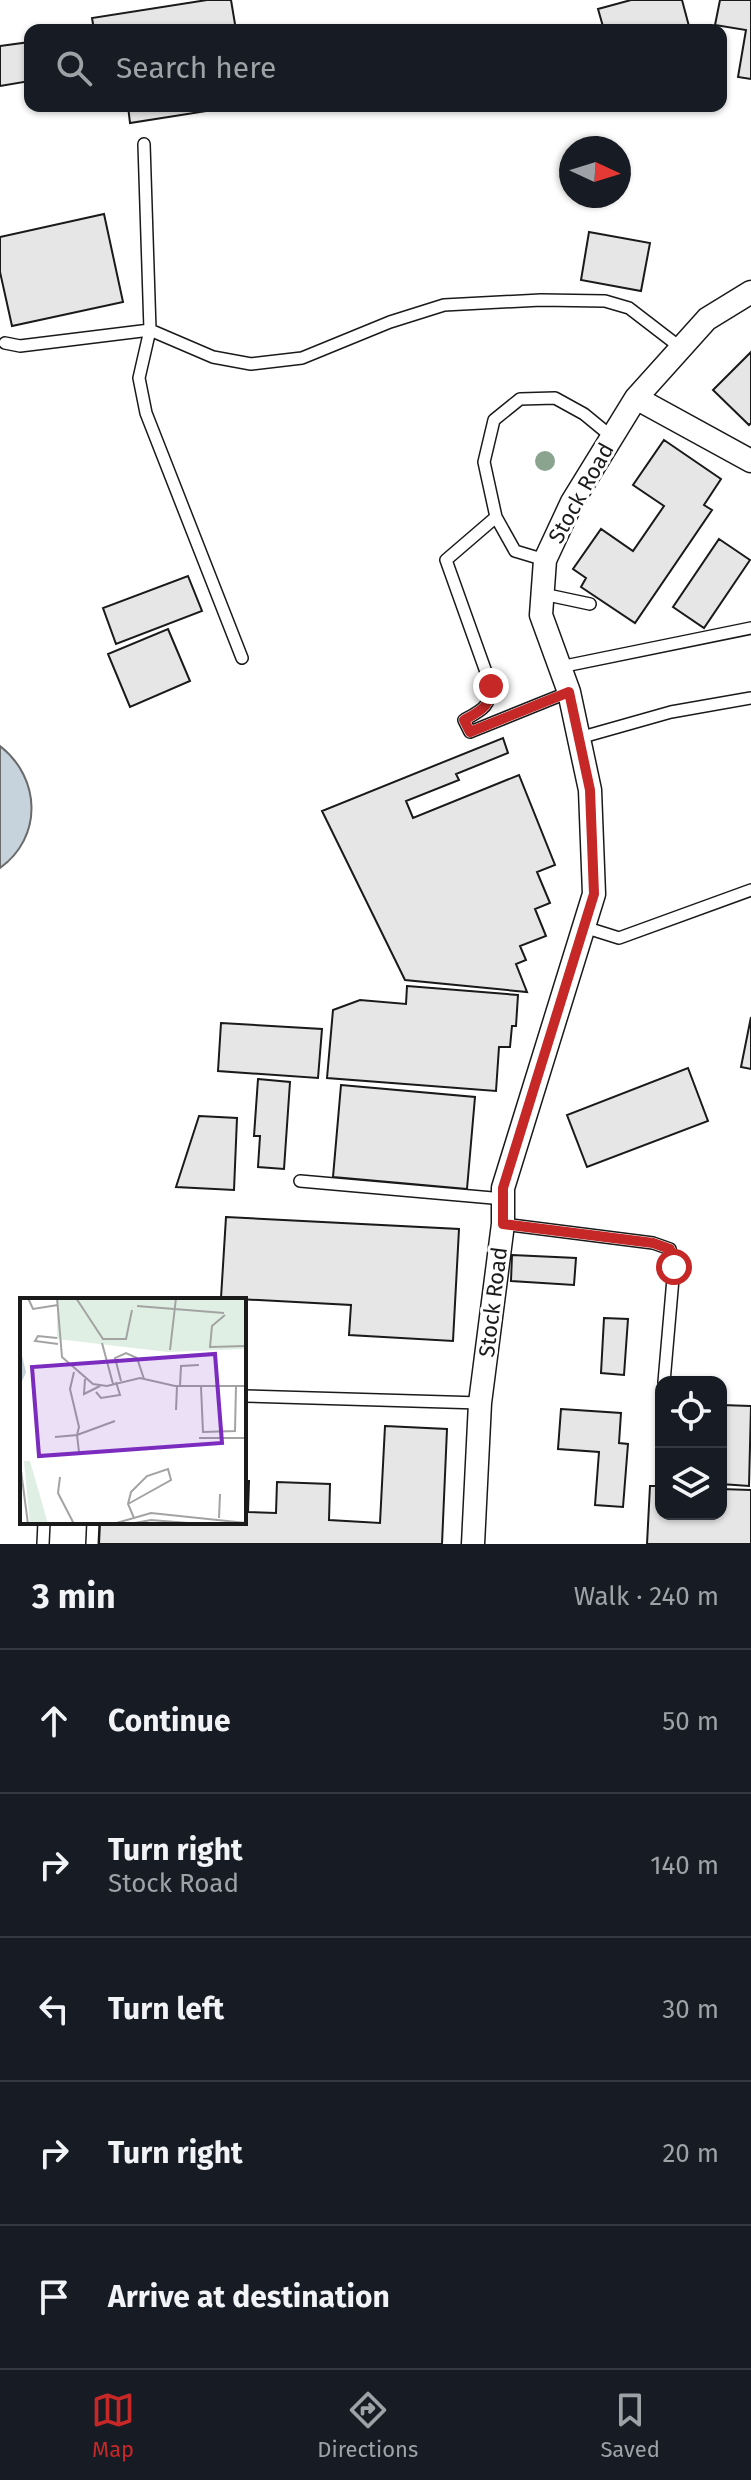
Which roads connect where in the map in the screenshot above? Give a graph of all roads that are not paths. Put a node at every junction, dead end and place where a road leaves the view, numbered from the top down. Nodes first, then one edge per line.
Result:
1 (144, 144) dead end
2 (751, 292) edge
3 (150, 330) junction
4 (5, 343) dead end
5 (681, 348) junction
6 (636, 398) junction
7 (612, 437) junction
8 (751, 461) edge
9 (496, 517) junction
10 (545, 560) junction
11 (543, 594) junction
12 (590, 604) dead end
13 (751, 628) edge
14 (242, 658) dead end
15 (560, 667) junction
16 (569, 692) junction
17 (751, 698) edge
18 (579, 738) junction
19 (751, 890) edge
20 (584, 927) junction
21 (300, 1181) dead end
22 (504, 1199) junction
23 (503, 1224) junction
24 (665, 1376) edge
25 (246, 1396) edge
26 (480, 1403) junction
27 (44, 1524) edge
28 (93, 1524) edge
29 (43, 1544) edge
30 (92, 1544) edge
31 (473, 1544) edge

1 - 3 lane
2 - 5 street, Stock Road
3 - 4 lane
3 - 5 lane
3 - 14 lane
5 - 6 street, Stock Road
6 - 7 street, Stock Road
6 - 8 street
7 - 9 lane
7 - 10 street, Stock Road
9 - 10 lane
9 - 16 lane
10 - 11 street, Stock Road
11 - 12 lane
11 - 15 street, Stock Road
13 - 15 lane
15 - 16 street, Stock Road
16 - 18 street, Stock Road
17 - 18 lane
18 - 20 street, Stock Road
19 - 20 lane
20 - 22 street, Stock Road
21 - 22 lane
22 - 23 street, Stock Road
23 - 24 lane
23 - 26 street, Stock Road
25 - 26 lane
26 - 31 street, Stock Road
27 - 29 lane
28 - 30 lane

